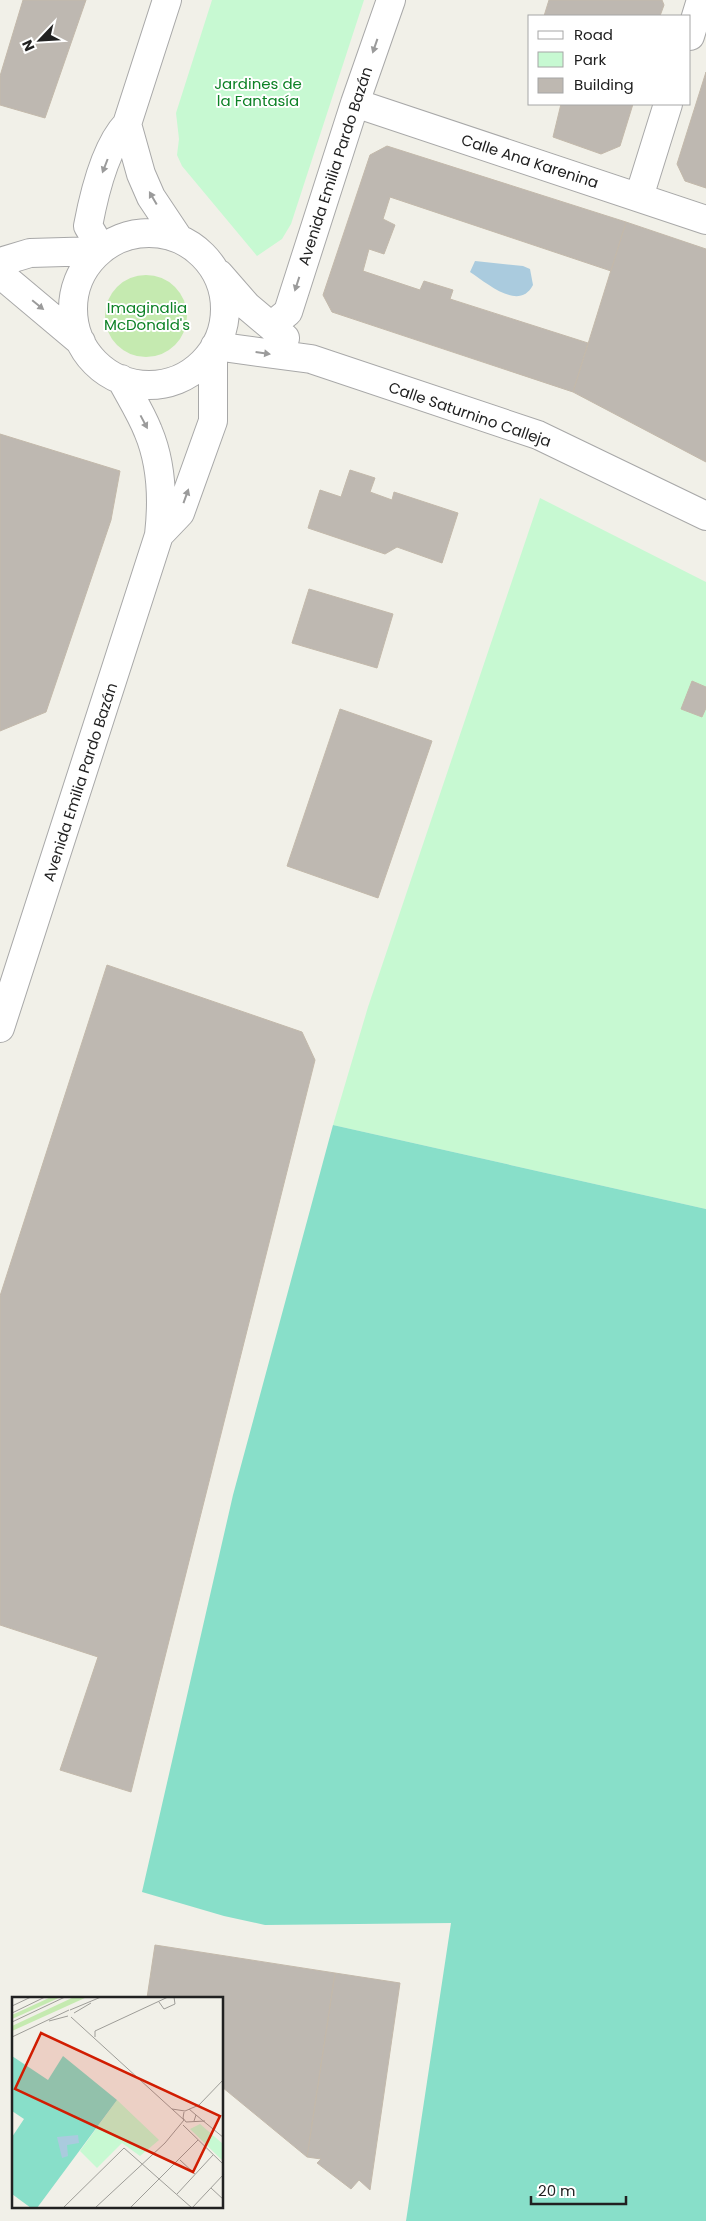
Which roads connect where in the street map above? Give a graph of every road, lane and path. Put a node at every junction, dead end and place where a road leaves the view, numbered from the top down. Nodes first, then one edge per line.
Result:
1 (167, 0) edge
2 (391, 0) edge
3 (701, 0) edge
4 (691, 33) edge
5 (355, 103) junction
6 (668, 105) edge
7 (127, 124) junction
8 (639, 198) junction
9 (706, 220) edge
10 (179, 239) junction
11 (100, 250) junction
12 (0, 262) edge
13 (213, 268) junction
14 (0, 274) edge
15 (271, 326) junction
16 (81, 342) junction
17 (214, 348) junction
18 (311, 360) junction
19 (121, 379) junction
20 (706, 516) edge
21 (159, 535) junction
22 (0, 1028) edge

1 - 7 street
2 -> 5 street, Avenida Emilia Pardo Bazán
3 - 4 street
5 - 8 street, Calle Ana Karenina
5 -> 15 street, Avenida Emilia Pardo Bazán
6 - 8 street
10 -> 7 street
7 -> 11 street
8 - 9 street, Calle Ana Karenina
10 - 11 street
10 - 13 street
11 - 12 street
11 - 16 street
13 - 15 street, Calle Saturnino Calleja
13 - 17 street
14 -> 16 street
15 - 18 street, Calle Saturnino Calleja
16 - 19 street
17 -> 18 street, Calle Saturnino Calleja
17 - 19 street
21 -> 17 street, Avenida Emilia Pardo Bazán
18 - 20 street, Calle Saturnino Calleja
19 -> 21 street, Avenida Emilia Pardo Bazán
21 - 22 street, Avenida Emilia Pardo Bazán

